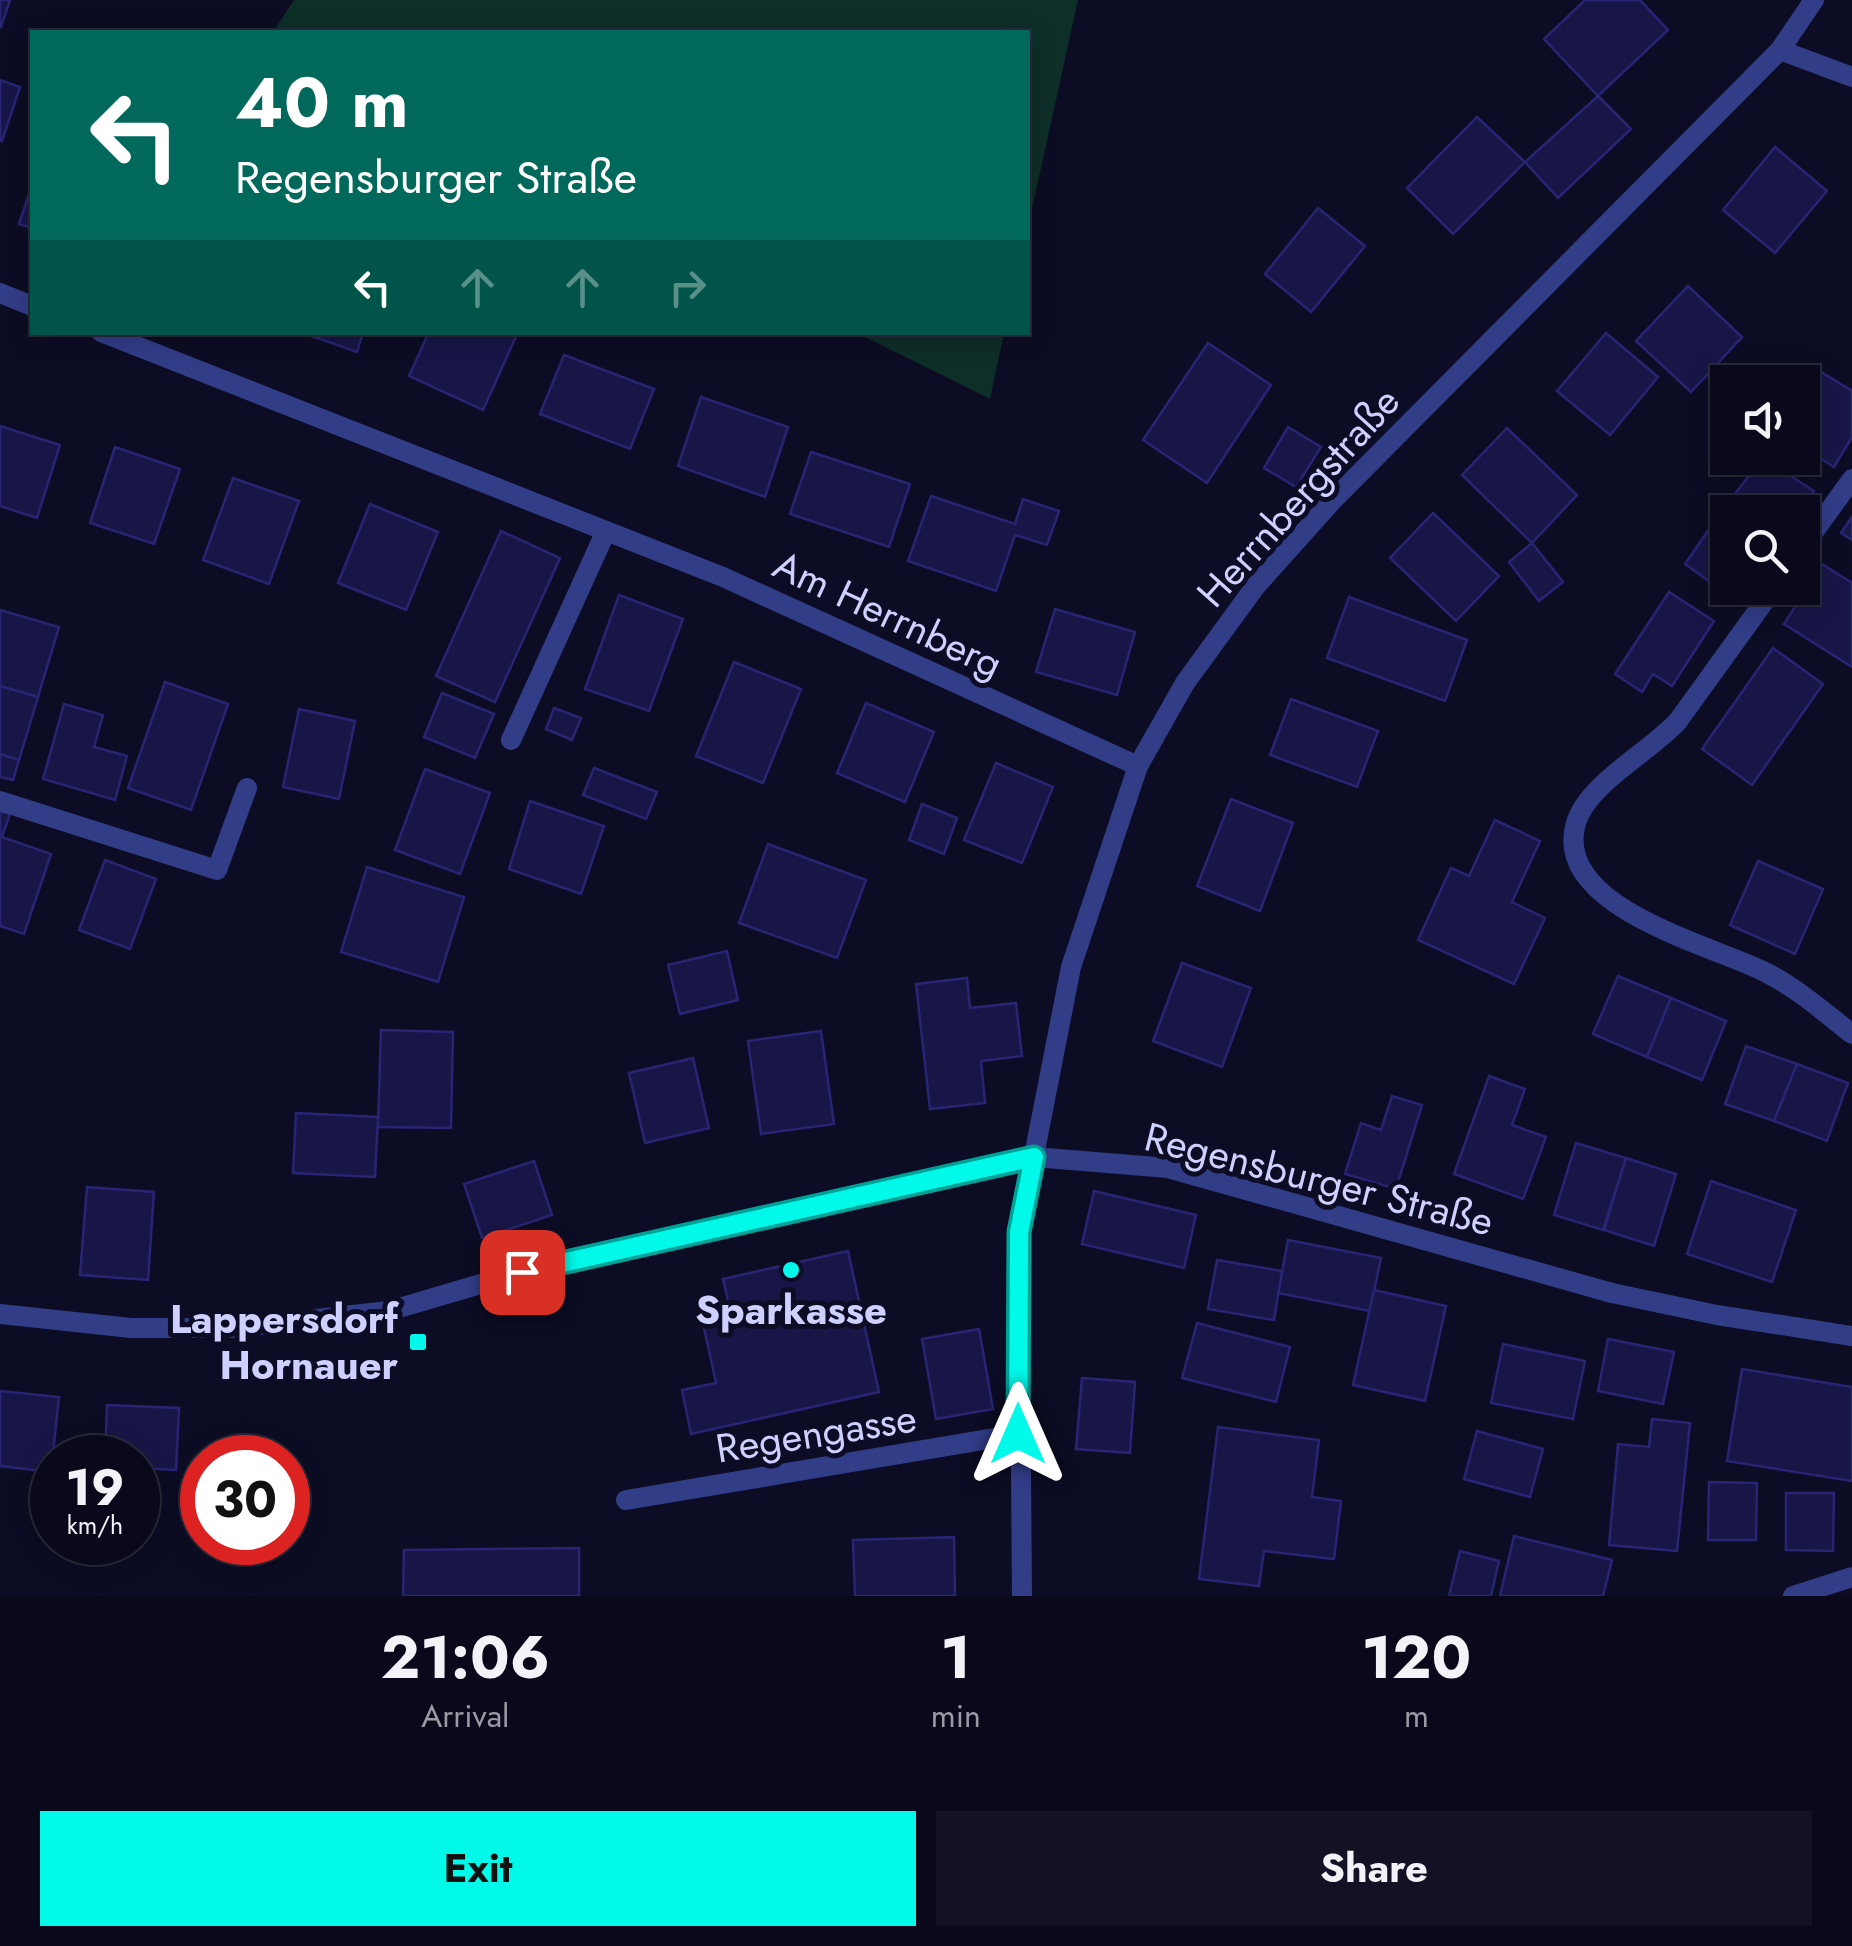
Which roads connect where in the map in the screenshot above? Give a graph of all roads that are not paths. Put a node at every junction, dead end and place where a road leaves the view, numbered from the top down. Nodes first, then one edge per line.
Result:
1 (1814, 0) edge
2 (1780, 50) junction
3 (1852, 77) edge
4 (0, 293) edge
5 (30, 305) edge
6 (109, 335) edge
7 (1852, 479) edge
8 (1820, 523) edge
9 (606, 531) junction
10 (1762, 605) edge
11 (511, 740) dead end
12 (1138, 766) junction
13 (247, 788) dead end
14 (0, 802) edge
15 (1852, 1034) edge
16 (1034, 1157) junction
17 (0, 1314) edge
18 (1852, 1336) edge
19 (1018, 1434) junction
20 (626, 1500) dead end
21 (1852, 1577) edge
22 (1022, 1596) edge
23 (1792, 1596) edge

1 - 2 street, Herrnbergstraße
2 - 3 street
2 - 12 street, Herrnbergstraße
4 - 5 street
6 - 9 street, Am Herrnberg
7 - 8 street
9 - 11 street
9 - 12 street, Am Herrnberg
10 - 15 street
12 - 16 street, Herrnbergstraße
13 - 14 street
16 - 17 street, Regensburger Straße
16 - 18 street, Regensburger Straße
16 - 19 street
19 - 20 street, Regengasse
19 - 22 street
21 - 23 street

